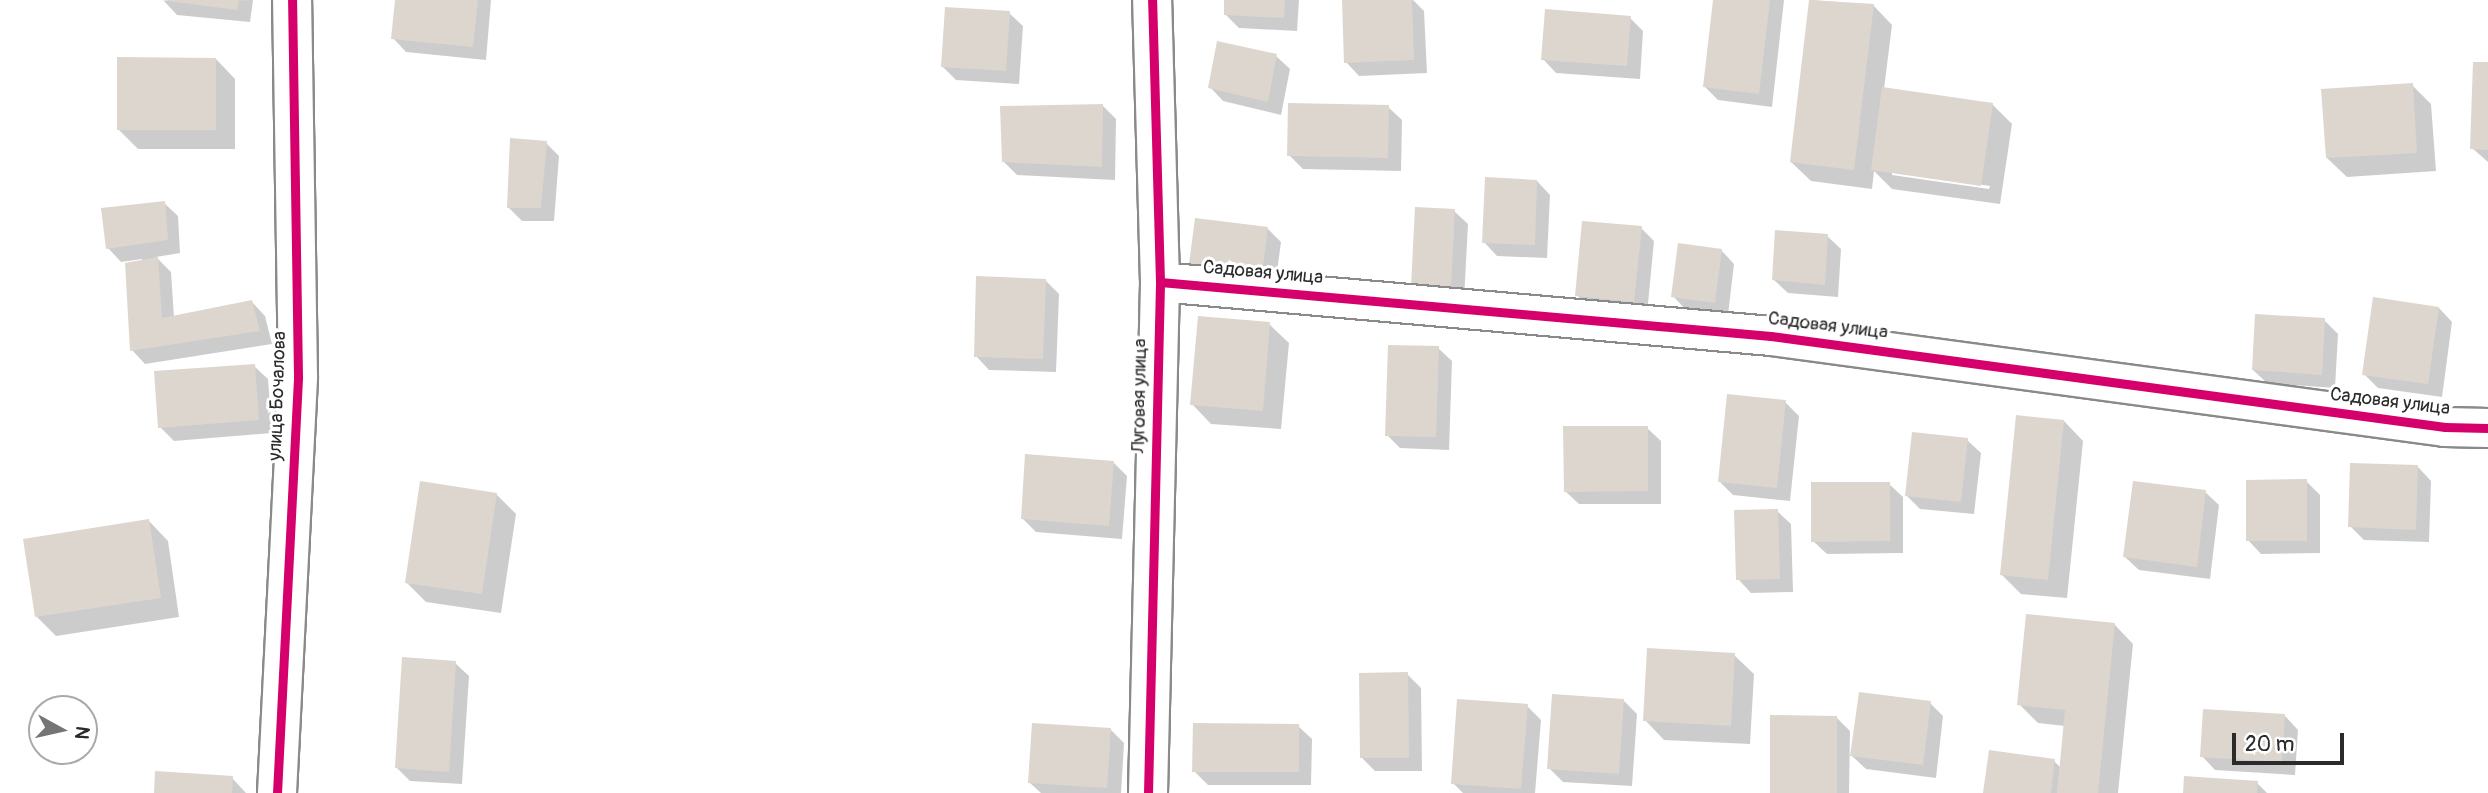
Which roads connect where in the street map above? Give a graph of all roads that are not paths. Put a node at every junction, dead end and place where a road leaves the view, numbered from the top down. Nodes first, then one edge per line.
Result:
1 (292, 0) edge
2 (1152, 0) edge
3 (1160, 282) junction
4 (2488, 428) edge
5 (276, 793) edge
6 (1148, 793) edge

1 - 5 street, улица Бочалова
2 - 3 street, Луговая улица
3 - 4 street, Садовая улица
3 - 6 street, Луговая улица

